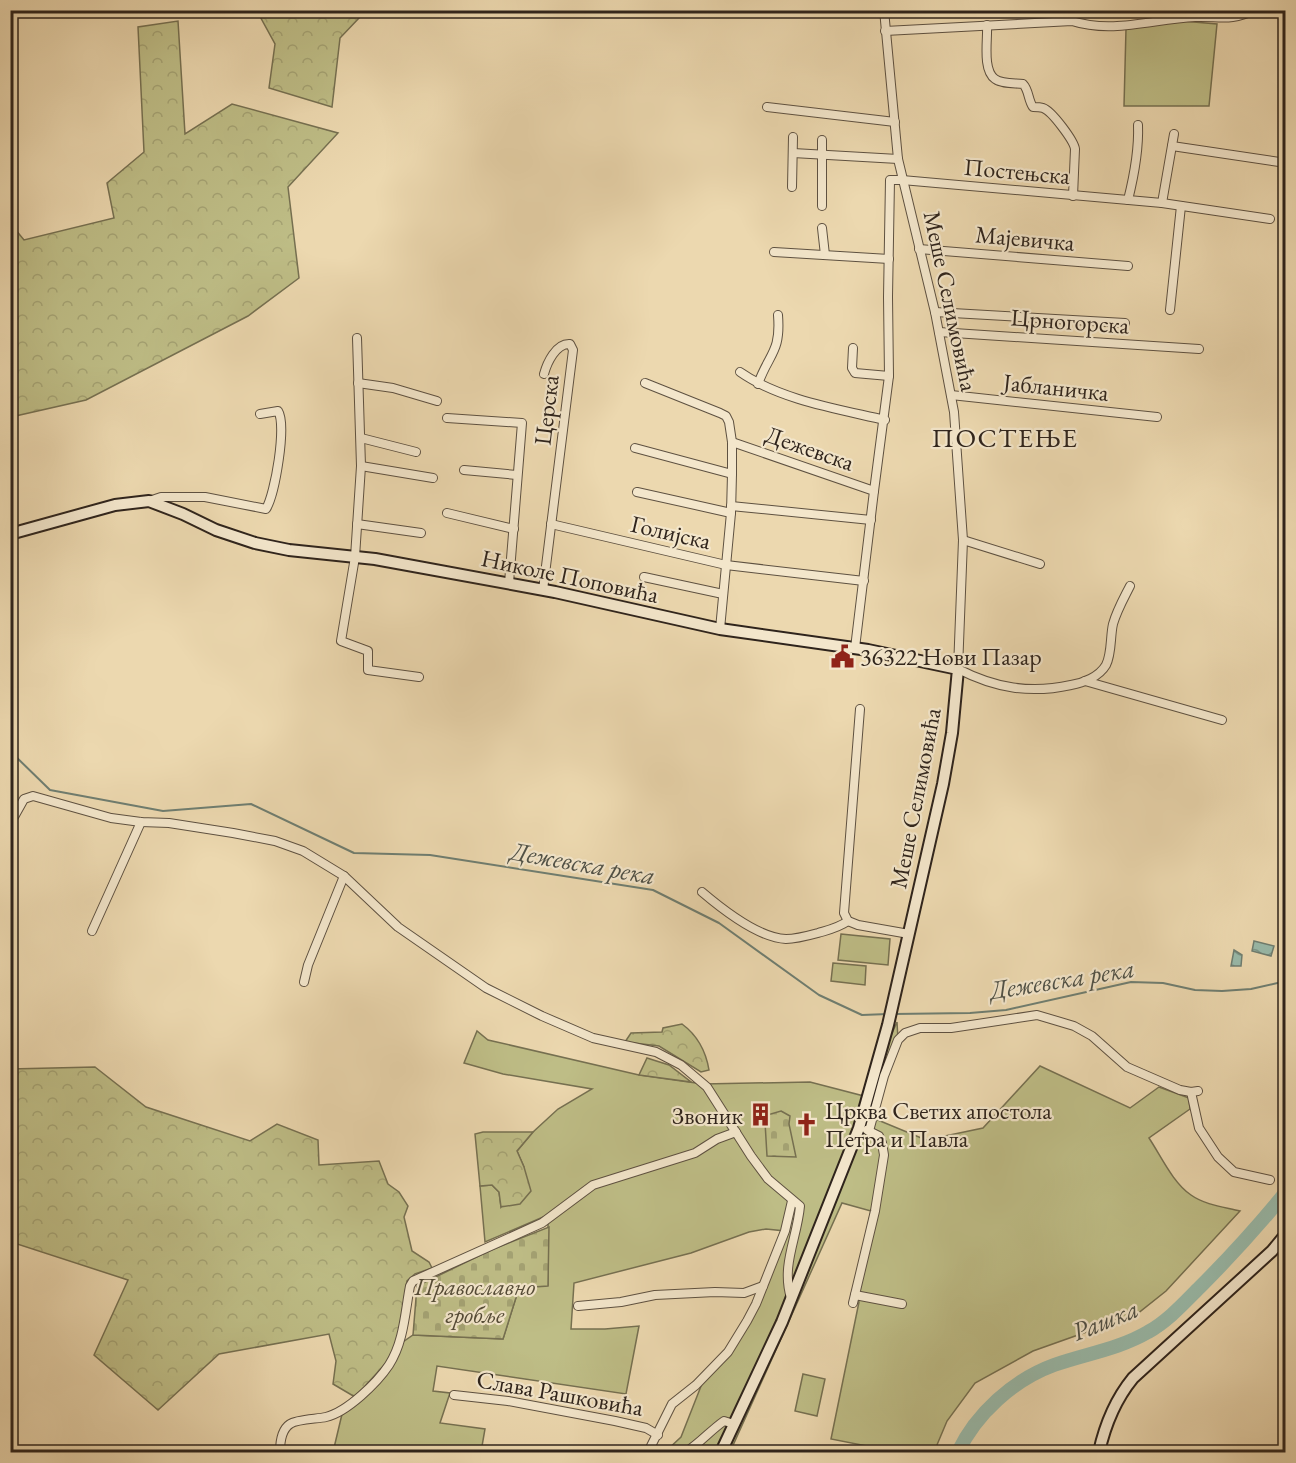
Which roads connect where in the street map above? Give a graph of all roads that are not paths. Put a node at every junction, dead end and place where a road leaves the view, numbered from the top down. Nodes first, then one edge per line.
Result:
1 (884, 10) edge
2 (1254, 10) edge
3 (987, 25) junction
4 (885, 31) junction
5 (767, 107) dead end
6 (895, 122) junction
7 (1138, 125) dead end
8 (1174, 134) dead end
9 (793, 137) dead end
10 (822, 140) dead end
11 (1172, 146) junction
12 (793, 153) junction
13 (822, 155) junction
14 (898, 159) junction
15 (1286, 163) edge
16 (902, 180) junction
17 (792, 187) dead end
18 (1073, 196) junction
19 (1128, 200) junction
20 (1162, 203) junction
21 (822, 206) dead end
22 (1181, 206) junction
23 (1270, 219) dead end
24 (822, 228) dead end
25 (920, 249) junction
26 (774, 252) dead end
27 (825, 255) junction
28 (889, 259) junction
29 (1128, 266) dead end
30 (1170, 310) dead end
31 (935, 312) junction
32 (778, 315) dead end
33 (1125, 323) dead end
34 (939, 332) junction
35 (357, 338) dead end
36 (853, 348) dead end
37 (1198, 349) dead end
38 (740, 372) dead end
39 (544, 374) dead end
40 (889, 376) junction
41 (358, 383) junction
42 (645, 383) dead end
43 (758, 384) junction
44 (951, 395) junction
45 (437, 401) dead end
46 (260, 414) dead end
47 (1157, 417) dead end
48 (447, 418) dead end
49 (885, 420) junction
50 (360, 438) junction
51 (732, 442) junction
52 (635, 448) dead end
53 (416, 452) dead end
54 (361, 466) junction
55 (464, 470) dead end
56 (732, 474) junction
57 (518, 475) junction
58 (433, 478) dead end
59 (874, 491) junction
60 (637, 492) dead end
61 (149, 501) junction
62 (731, 510) junction
63 (447, 513) dead end
64 (871, 520) junction
65 (357, 524) junction
66 (551, 524) junction
67 (514, 529) junction
68 (421, 533) dead end
69 (10, 534) edge
70 (963, 540) junction
71 (355, 557) junction
72 (1040, 564) dead end
73 (726, 565) junction
74 (644, 577) dead end
75 (864, 581) junction
76 (509, 583) junction
77 (1130, 586) dead end
78 (543, 590) junction
79 (723, 594) junction
80 (720, 629) junction
81 (855, 648) junction
82 (958, 669) junction
83 (419, 677) dead end
84 (1085, 681) junction
85 (860, 709) dead end
86 (1222, 720) dead end
87 (141, 822) junction
88 (10, 824) edge
89 (344, 876) junction
90 (702, 892) dead end
91 (848, 921) junction
92 (92, 931) dead end
93 (909, 934) junction
94 (304, 982) dead end
95 (864, 1130) junction
96 (736, 1132) junction
97 (1270, 1180) dead end
98 (792, 1201) junction
99 (1286, 1234) edge
100 (763, 1286) junction
101 (791, 1298) junction
102 (902, 1304) dead end
103 (578, 1306) dead end
104 (454, 1395) dead end
105 (734, 1424) junction
106 (658, 1435) junction
107 (280, 1452) edge
108 (648, 1452) edge
109 (686, 1452) edge
110 (721, 1452) edge
111 (1099, 1452) edge

1 - 4 street, Меше Селимовића
2 - 3 street
3 - 4 street
3 - 18 street
4 - 6 street, Меше Селимовића
5 - 6 street
6 - 14 street, Меше Селимовића
7 - 19 street
8 - 11 street
9 - 12 street
10 - 13 street
11 - 15 street
11 - 20 street
12 - 13 street
12 - 17 street
13 - 14 street
13 - 21 street
14 - 16 street, Меше Селимовића
16 - 18 street, Постењска
16 - 25 street, Меше Селимовића
16 - 28 street, Дежевска
18 - 19 street, Постењска
19 - 20 street, Постењска
20 - 22 street, Постењска
22 - 23 street, Постењска
22 - 30 street
24 - 27 street
25 - 29 street, Мајевичка
25 - 31 street, Меше Селимовића
26 - 27 street
27 - 28 street
28 - 40 street, Дежевска
31 - 33 street
31 - 34 street, Меше Селимовића
32 - 43 street
34 - 37 street, Црногорска
34 - 44 street, Меше Селимовића
35 - 41 street
36 - 40 street
38 - 43 street, Дежевска
39 - 66 street, Церска
40 - 49 street, Дежевска
41 - 45 street
41 - 50 street
42 - 51 street, Голијска
43 - 49 street, Дежевска
44 - 47 street, Јабланичка
44 - 70 street, Меше Селимовића
46 - 61 street
48 - 57 street
49 - 59 street, Дежевска
50 - 53 street
50 - 54 street
51 - 56 street, Голијска
51 - 59 street, Дежевска
52 - 56 street
54 - 58 street
54 - 65 street
55 - 57 street
56 - 62 street, Голијска
57 - 67 street
59 - 64 street, Дежевска
60 - 62 street, Голијска
61 - 69 main road
61 - 71 main road, Николе Поповића
62 - 64 street
62 - 73 street, Голијска
63 - 67 street
64 - 75 street, Дежевска
65 - 68 street
65 - 71 street
66 - 73 street, Голијска
66 - 78 street, Церска
67 - 76 street
70 - 72 street
70 - 82 street, Меше Селимовића
71 - 76 main road, Николе Поповића
71 - 83 street
73 - 75 street
73 - 79 street, Голијска
74 - 79 street, Голијска
75 - 81 street, Дежевска
76 - 78 main road, Николе Поповића
77 - 84 street
78 - 80 main road, Николе Поповића
79 - 80 street, Голијска
80 - 81 main road, Николе Поповића
81 - 82 main road, Николе Поповића
82 - 84 street
82 - 93 main road, Меше Селимовића
84 - 86 street
85 - 91 street
87 - 88 street
87 - 89 street
87 - 92 street
89 - 94 street
89 - 96 street
90 - 91 street
91 - 93 street
93 - 95 main road, Меше Селимовића
95 - 97 street
95 - 101 main road
95 - 102 street
96 - 98 street
96 - 107 street
98 - 100 street, Слава Рашковића
98 - 101 street
99 - 111 main road
100 - 103 street
100 - 106 street, Слава Рашковића
101 - 105 main road
104 - 106 street, Слава Рашковића
105 - 109 street
105 - 110 main road
106 - 108 street, Слава Рашковића

